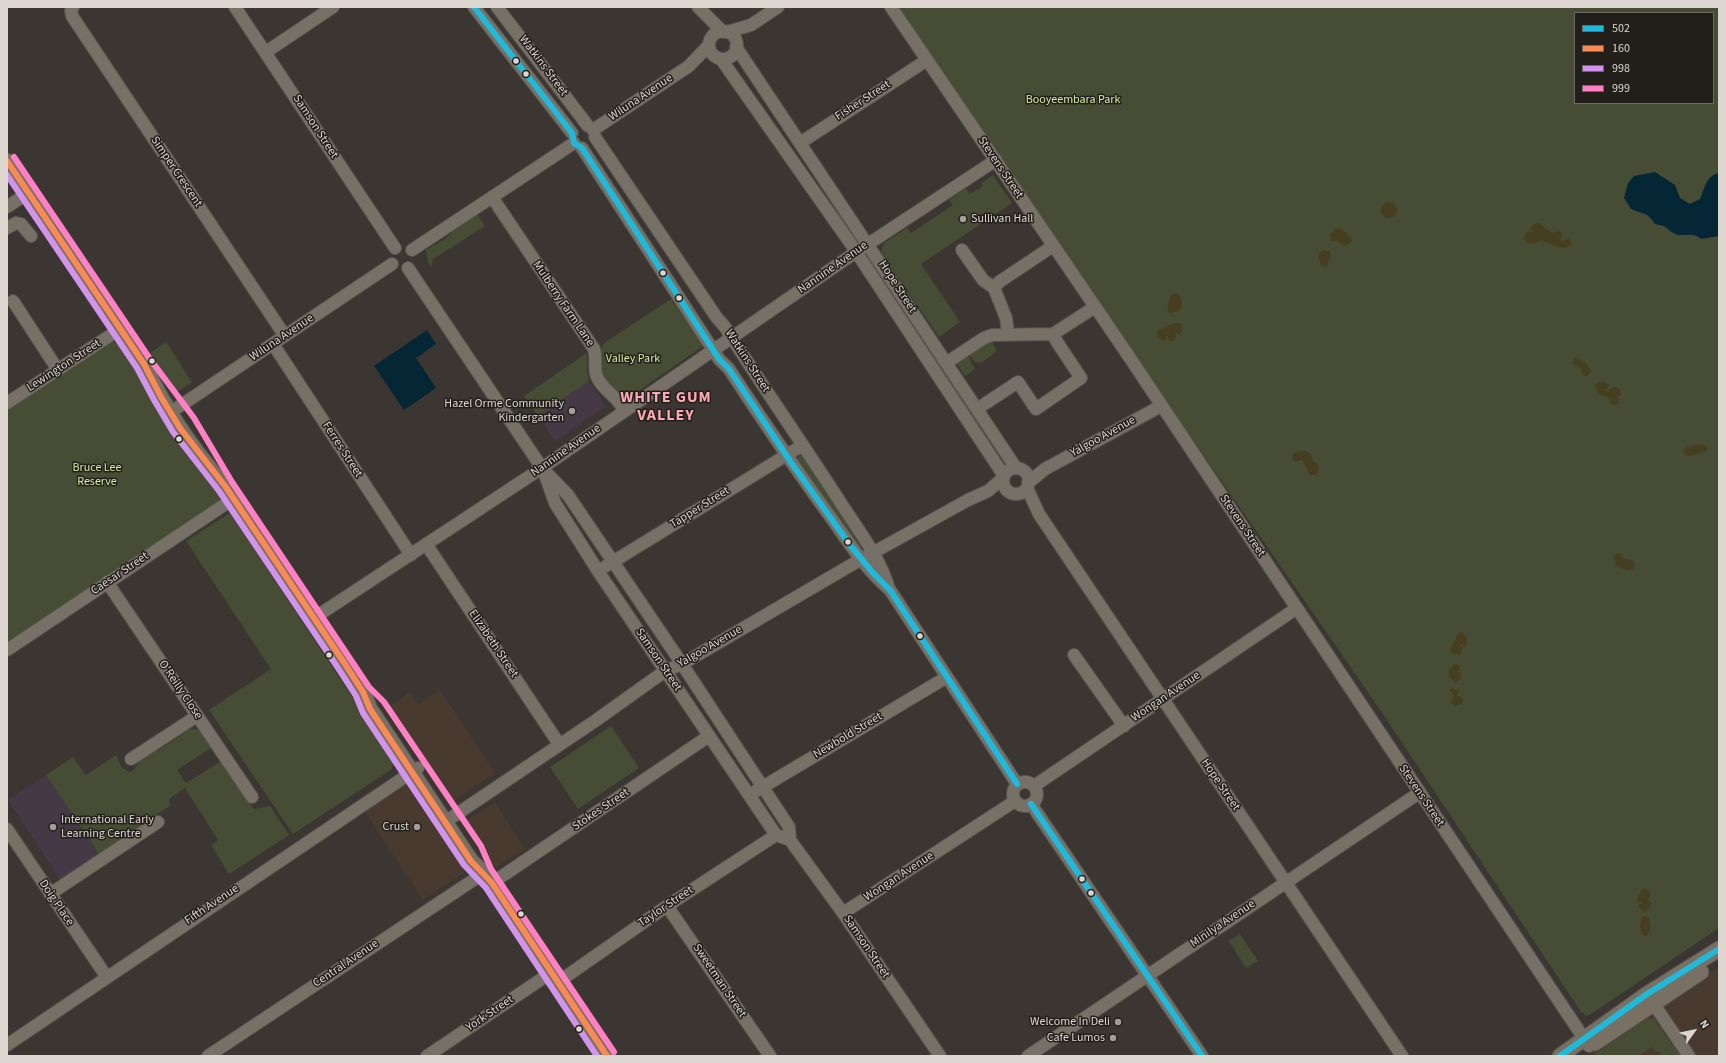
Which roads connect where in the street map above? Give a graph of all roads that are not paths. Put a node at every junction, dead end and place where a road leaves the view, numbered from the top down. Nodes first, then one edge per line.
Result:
1 (73, 7) edge
2 (235, 7) edge
3 (333, 7) edge
4 (474, 7) edge
5 (497, 7) edge
6 (778, 7) edge
7 (892, 7) edge
8 (700, 9) edge
9 (751, 25) junction
10 (725, 32) junction
11 (710, 41) junction
12 (736, 45) junction
13 (266, 52) junction
14 (718, 58) junction
15 (927, 60) junction
16 (689, 66) junction
17 (592, 131) junction
18 (576, 142) junction
19 (800, 143) junction
20 (996, 160) junction
21 (7, 161) edge
22 (28, 193) junction
23 (492, 197) junction
24 (7, 207) edge
25 (7, 228) edge
26 (31, 236) dead end
27 (868, 244) junction
28 (1053, 246) junction
29 (395, 248) junction
30 (412, 250) junction
31 (962, 250) dead end
32 (856, 252) junction
33 (392, 264) junction
34 (408, 268) junction
35 (994, 288) junction
36 (13, 301) dead end
37 (1095, 306) junction
38 (120, 329) junction
39 (1008, 334) junction
40 (1054, 334) junction
41 (285, 336) junction
42 (732, 337) junction
43 (273, 344) junction
44 (714, 350) junction
45 (946, 363) junction
46 (58, 370) junction
47 (7, 403) edge
48 (1160, 406) junction
49 (977, 409) junction
50 (174, 410) junction
51 (624, 411) junction
52 (803, 445) junction
53 (786, 456) junction
54 (542, 468) junction
55 (1016, 481) junction
56 (233, 499) junction
57 (426, 544) junction
58 (411, 555) junction
59 (867, 556) junction
60 (612, 562) junction
61 (598, 571) junction
62 (107, 582) junction
63 (1297, 608) junction
64 (314, 618) junction
65 (7, 650) edge
66 (1074, 655) dead end
67 (682, 664) junction
68 (665, 671) junction
69 (947, 676) junction
70 (1163, 700) junction
71 (197, 716) junction
72 (1124, 726) junction
73 (709, 736) junction
74 (559, 744) junction
75 (131, 759) dead end
76 (414, 770) junction
77 (1017, 784) junction
78 (1034, 786) junction
79 (763, 787) junction
80 (1419, 792) junction
81 (749, 795) junction
82 (252, 798) dead end
83 (1015, 801) junction
84 (1031, 804) junction
85 (448, 820) junction
86 (158, 822) dead end
87 (7, 829) edge
88 (776, 835) junction
89 (790, 840) junction
90 (488, 878) junction
91 (1285, 882) junction
92 (50, 894) junction
93 (668, 906) junction
94 (843, 913) junction
95 (1719, 949) edge
96 (1719, 959) edge
97 (1148, 975) junction
98 (106, 976) junction
99 (555, 977) junction
100 (1651, 999) junction
101 (1587, 1043) junction
102 (7, 1045) edge
103 (208, 1056) edge
104 (427, 1056) edge
105 (607, 1056) edge
106 (770, 1056) edge
107 (940, 1056) edge
108 (1028, 1056) edge
109 (1202, 1056) edge
110 (1402, 1056) edge
111 (1560, 1056) edge
112 (1576, 1056) edge
113 (1688, 1056) edge

1 - 41 street, Simper Crescent
2 - 13 street, Samson Street
3 - 13 street
4 - 18 street, Watkins Street
5 - 17 street, Watkins Street
6 - 9 street
7 - 15 street, Stevens Street
8 - 10 street
8 - 11 street
9 - 10 street
9 - 12 street
10 - 11 street
10 - 12 street
11 - 14 street
11 - 16 street, Wiluna Avenue
12 - 14 street
12 - 19 street, Hope Street
13 - 29 street, Samson Street
14 - 16 street, Wiluna Avenue
14 - 32 street, Hope Street
15 - 19 street, Fisher Street
15 - 20 street, Stevens Street
16 - 17 street, Wiluna Avenue
17 - 18 street
17 - 18 street
17 - 42 street, Watkins Street
18 - 23 street
18 - 44 street, Watkins Street
19 - 27 street, Hope Street
20 - 27 street, Nannine Avenue
20 - 28 street, Stevens Street
21 - 22 main road
22 - 24 street
22 - 38 main road
23 - 30 street
23 - 51 street, Mulberry Farm Lane
25 - 26 street
27 - 32 street, Nannine Avenue
27 - 45 street, Hope Street
28 - 35 street
28 - 37 street, Stevens Street
29 - 30 street
29 - 33 street
30 - 34 street
31 - 35 street
32 - 42 street, Nannine Avenue
32 - 55 street, Hope Street
33 - 34 street
33 - 41 street, Wiluna Avenue
34 - 54 street, Samson Street
35 - 39 street
36 - 46 street
37 - 40 street
37 - 48 street, Stevens Street
38 - 46 street, Lewington Street
38 - 50 main road
39 - 40 street
39 - 45 street
40 - 49 street
41 - 43 street, Wiluna Avenue
42 - 44 street, Nannine Avenue
42 - 52 street, Watkins Street
43 - 50 street, Wiluna Avenue
43 - 58 street, Ferres Street
44 - 51 street, Nannine Avenue
44 - 53 street, Watkins Street
45 - 49 street, Hope Street
46 - 47 street, Lewington Street
48 - 55 street, Yalgoo Avenue
48 - 63 street, Stevens Street
49 - 55 street, Hope Street
50 - 56 main road
51 - 54 street, Nannine Avenue
52 - 53 street, Tapper Street
52 - 59 street, Watkins Street
53 - 59 street, Watkins Street
53 - 60 street, Tapper Street
54 - 57 street, Nannine Avenue
54 - 60 street, Samson Street
54 - 61 street, Samson Street
55 - 59 street, Yalgoo Avenue
55 - 70 street, Hope Street
56 - 62 street, Caesar Street
56 - 64 main road
57 - 58 street, Nannine Avenue
57 - 74 street, Elizabeth Street
58 - 64 street, Nannine Avenue
59 - 67 street, Yalgoo Avenue
59 - 69 street, Watkins Street
60 - 61 street, Tapper Street
60 - 67 street, Samson Street
61 - 68 street, Samson Street
62 - 65 street, Caesar Street
62 - 71 street, O'Reilly Close
63 - 70 street, Wongan Avenue
63 - 80 street, Stevens Street
64 - 76 main road
66 - 72 street
67 - 68 street, Yalgoo Avenue
67 - 79 street, Samson Street
68 - 73 street, Samson Street
68 - 74 street, Yalgoo Avenue
69 - 77 street, Watkins Street
69 - 79 street, Newbold Street
70 - 72 street, Wongan Avenue
70 - 91 street, Hope Street
71 - 75 street
71 - 82 street, O'Reilly Close
72 - 78 street, Wongan Avenue
73 - 81 street, Samson Street
73 - 90 street, Stokes Street
74 - 85 street, Yalgoo Avenue
76 - 85 main road
76 - 98 street, Fifth Avenue
77 - 78 street
77 - 83 street
78 - 84 street
79 - 81 street, Newbold Street
79 - 89 street, Samson Street
80 - 91 street, Minilya Avenue
80 - 101 street, Stevens Street
81 - 88 street, Samson Street
83 - 84 street
83 - 94 street, Wongan Avenue
84 - 97 street
85 - 90 main road
86 - 92 street
87 - 92 street, Doig Place
88 - 89 street
88 - 93 street, Taylor Street
89 - 94 street, Samson Street
90 - 99 main road
90 - 103 street, Central Avenue
91 - 97 street, Minilya Avenue
91 - 110 street, Hope Street
92 - 98 street, Doig Place
93 - 99 street, Taylor Street
93 - 106 street, Sweetman Street
94 - 107 street, Samson Street
95 - 100 main road
96 - 100 main road
97 - 108 street, Minilya Avenue
97 - 109 street
98 - 102 street, Fifth Avenue
99 - 104 street, York Street
99 - 105 main road
100 - 101 main road
100 - 113 street
101 - 111 main road
101 - 112 main road

